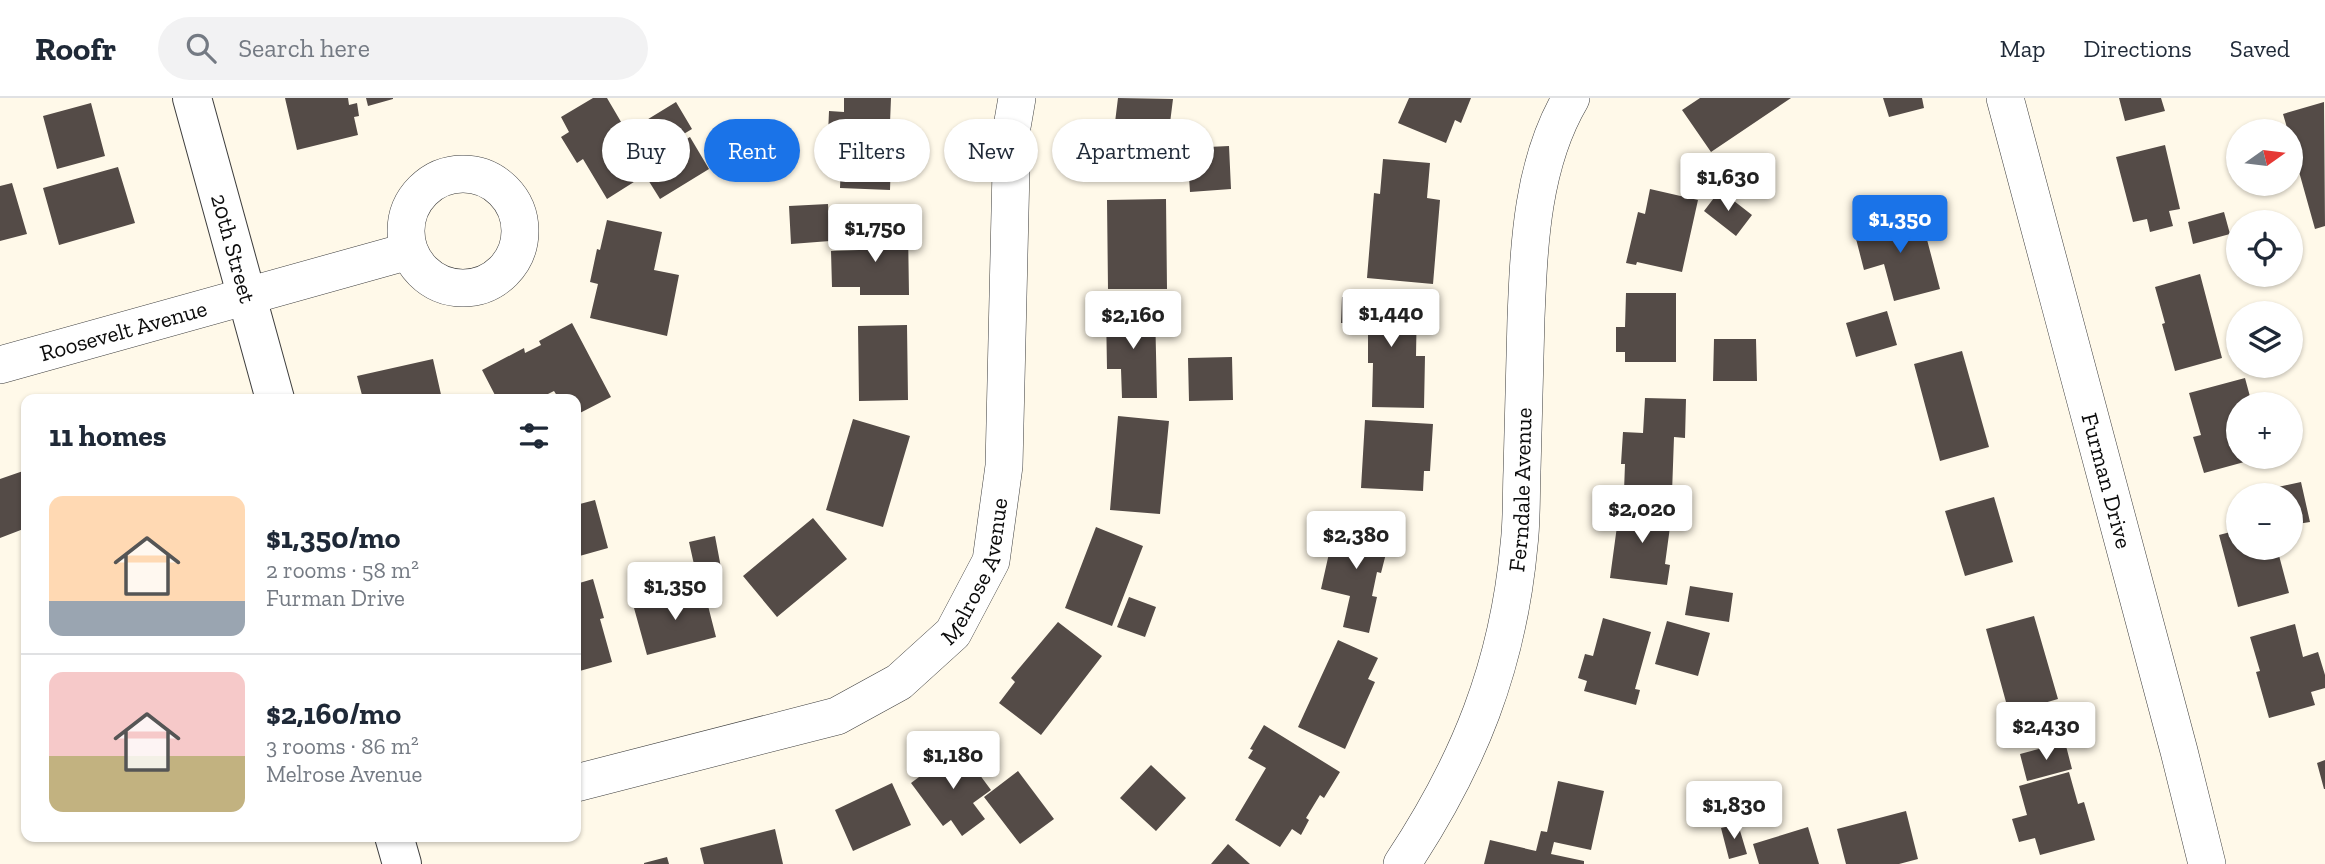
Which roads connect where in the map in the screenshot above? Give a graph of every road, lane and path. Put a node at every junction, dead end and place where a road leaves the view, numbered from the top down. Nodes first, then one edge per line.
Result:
1 (192, 98) edge
2 (1017, 98) edge
3 (1571, 98) edge
4 (2004, 98) edge
5 (409, 251) dead end
6 (247, 297) junction
7 (0, 365) edge
8 (274, 394) edge
9 (581, 782) edge
10 (396, 842) edge
11 (402, 864) edge
12 (1402, 864) edge
13 (2207, 864) edge

1 - 6 street, 20th Street
2 - 9 street, Melrose Avenue
3 - 12 street, Ferndale Avenue
4 - 13 street, Furman Drive
5 - 6 street, Roosevelt Avenue
6 - 7 street, Roosevelt Avenue
6 - 8 street, 20th Street
10 - 11 street

